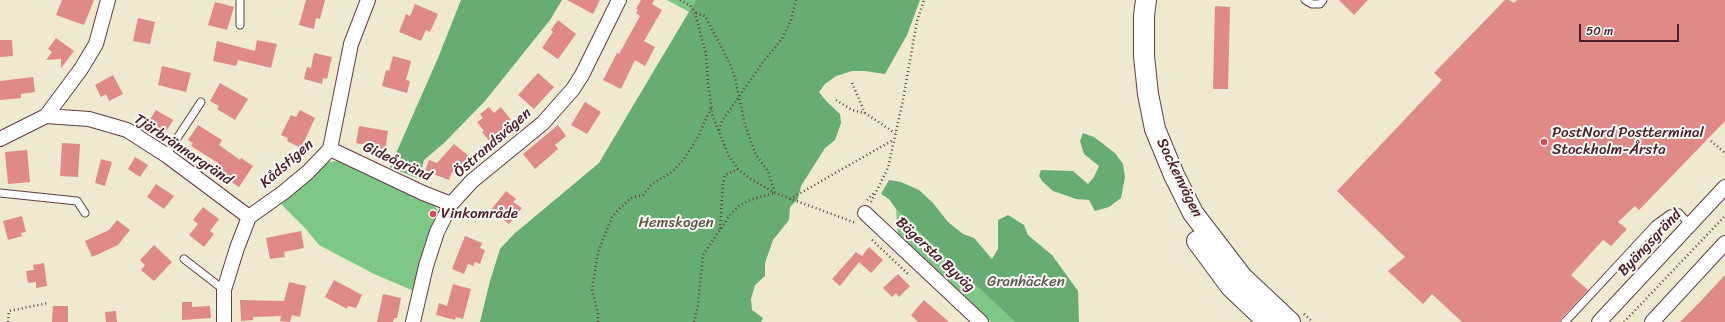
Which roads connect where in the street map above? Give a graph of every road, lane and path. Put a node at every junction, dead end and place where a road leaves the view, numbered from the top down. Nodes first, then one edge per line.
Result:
1 (108, 0) edge
2 (240, 0) edge
3 (368, 0) edge
4 (619, 0) edge
5 (680, 0) edge
6 (796, 0) edge
7 (924, 0) edge
8 (1136, 0) edge
9 (1146, 0) edge
10 (1305, 0) edge
11 (1323, 0) edge
12 (695, 13) junction
13 (240, 25) dead end
14 (852, 83) dead end
15 (739, 98) junction
16 (836, 100) dead end
17 (201, 102) dead end
18 (712, 106) junction
19 (865, 113) junction
20 (46, 116) junction
21 (719, 132) junction
22 (895, 133) junction
23 (0, 139) edge
24 (894, 140) junction
25 (1711, 141) dead end
26 (330, 150) junction
27 (1725, 153) edge
28 (166, 155) junction
29 (738, 168) junction
30 (1725, 187) edge
31 (0, 193) edge
32 (775, 193) junction
33 (790, 200) junction
34 (451, 204) junction
35 (85, 213) dead end
36 (1725, 216) edge
37 (249, 217) junction
38 (863, 219) junction
39 (1690, 225) junction
40 (720, 229) junction
41 (1725, 243) edge
42 (184, 259) dead end
43 (224, 290) junction
44 (48, 303) dead end
45 (8, 322) edge
46 (224, 322) edge
47 (413, 322) edge
48 (598, 322) edge
49 (694, 322) edge
50 (981, 322) edge
51 (1268, 322) edge
52 (1290, 322) edge
53 (1565, 322) edge
54 (1599, 322) edge
55 (1624, 322) edge
56 (1652, 322) edge

1 - 20 street
2 - 13 lane
3 - 26 street, Kådstigen
4 - 34 street, Östrandsvägen
5 - 12 path
6 - 15 path
7 - 22 path
8 - 51 main road, Sockenvägen
9 - 52 main road, Sockenvägen
10 - 11 lane
12 - 15 path
12 - 18 path
14 - 19 path
15 - 21 path
15 - 32 path
16 - 19 path
17 - 28 lane
18 - 21 path
18 - 48 path
19 - 22 path
20 - 23 street
20 - 28 street, Tjärbrännargränd
21 - 29 path
22 - 24 path
24 - 33 path
24 - 38 path
25 - 27 path
26 - 34 street, Gideågränd
26 - 37 street, Kådstigen
28 - 37 street, Tjärbrännargränd
29 - 32 path
29 - 40 path
30 - 39 street, Byängsgränd
31 - 35 lane
32 - 33 path
32 - 40 path
33 - 38 path
34 - 47 street, Östrandsvägen
36 - 55 path
37 - 43 street
38 - 50 street, Bägersta Byväg
39 - 53 lane
39 - 54 street, Byängsgränd
40 - 49 path
41 - 56 street
42 - 43 lane
43 - 46 street
44 - 45 path

